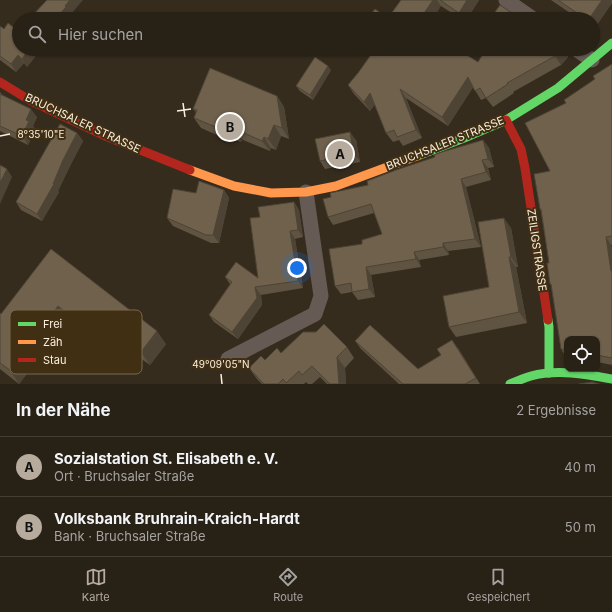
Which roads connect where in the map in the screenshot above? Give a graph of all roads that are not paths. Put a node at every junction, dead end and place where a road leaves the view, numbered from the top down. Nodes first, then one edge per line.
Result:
1 (506, 0) edge
2 (523, 12) edge
3 (612, 43) edge
4 (600, 53) edge
5 (586, 56) edge
6 (597, 56) edge
7 (592, 60) junction
8 (0, 82) edge
9 (506, 120) junction
10 (306, 192) junction
11 (228, 359) dead end
12 (550, 378) edge
13 (612, 379) edge
14 (510, 384) edge

1 - 2 street
3 - 4 street, BRUCHSALER STRASSE
5 - 7 street
6 - 7 street, BRUCHSALER STRASSE
7 - 9 street, BRUCHSALER STRASSE
8 - 10 street, BRUCHSALER STRASSE
9 - 10 street, BRUCHSALER STRASSE
9 - 12 street, ZEILIGSTRASSE
10 - 11 street
12 - 13 street
12 - 14 street

